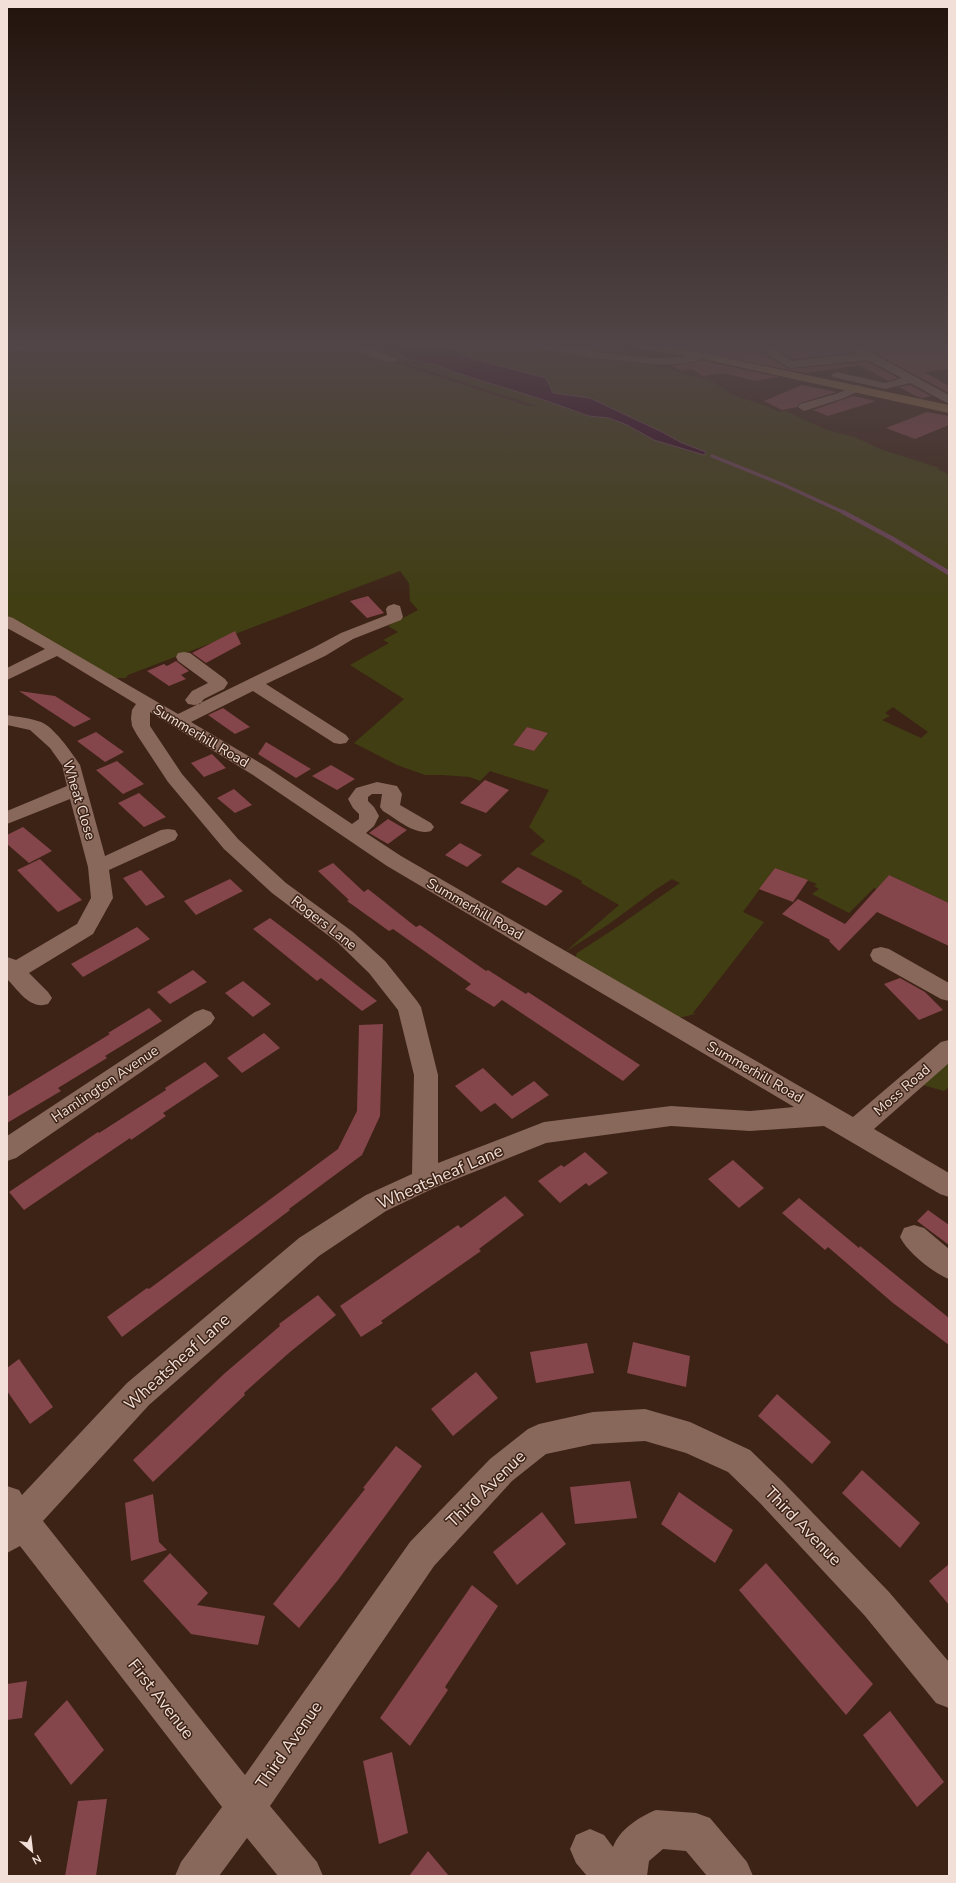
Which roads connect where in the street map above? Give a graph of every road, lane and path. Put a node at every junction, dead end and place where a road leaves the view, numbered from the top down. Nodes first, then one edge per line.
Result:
1 (394, 609) dead end
2 (7, 621) edge
3 (57, 649) junction
4 (184, 657) dead end
5 (7, 675) edge
6 (254, 684) junction
7 (146, 702) junction
8 (184, 719) junction
9 (7, 720) edge
10 (340, 739) dead end
11 (77, 789) junction
12 (7, 818) edge
13 (424, 827) dead end
14 (352, 833) junction
15 (168, 835) dead end
16 (98, 866) junction
17 (881, 955) dead end
18 (11, 968) edge
19 (949, 993) edge
20 (40, 998) dead end
21 (203, 1018) dead end
22 (949, 1049) edge
23 (829, 1115) junction
24 (855, 1131) junction
25 (7, 1150) edge
26 (425, 1180) junction
27 (949, 1186) edge
28 (914, 1236) dead end
29 (949, 1266) edge
30 (12, 1519) edge
31 (949, 1690) edge
32 (246, 1807) junction
33 (194, 1876) edge
34 (303, 1876) edge
35 (627, 1876) edge
36 (733, 1876) edge

1 - 6 street
2 - 3 street, Summerhill Road
3 - 5 street
3 - 7 street, Summerhill Road
4 - 8 street
6 - 8 street
6 - 10 street
7 - 8 street, Summerhill Road
7 - 26 street, Rogers Lane
8 - 14 street, Summerhill Road
9 - 11 street, Wheat Close
11 - 12 street
11 - 16 street, Wheat Close
13 - 14 street
14 - 23 street, Summerhill Road
15 - 16 street
16 - 18 street, Wheat Close
17 - 19 street
18 - 20 street, Wheat Close
21 - 25 street, Hamlington Avenue
22 - 24 street, Moss Road
23 - 24 street, Summerhill Road
23 - 26 street, Wheatsheaf Lane
24 - 27 street, Summerhill Road
26 - 30 street, Wheatsheaf Lane
28 - 29 street
30 - 32 street, First Avenue
31 - 32 street, Third Avenue
32 - 33 street, Third Avenue
32 - 34 street, First Avenue
35 - 36 street

